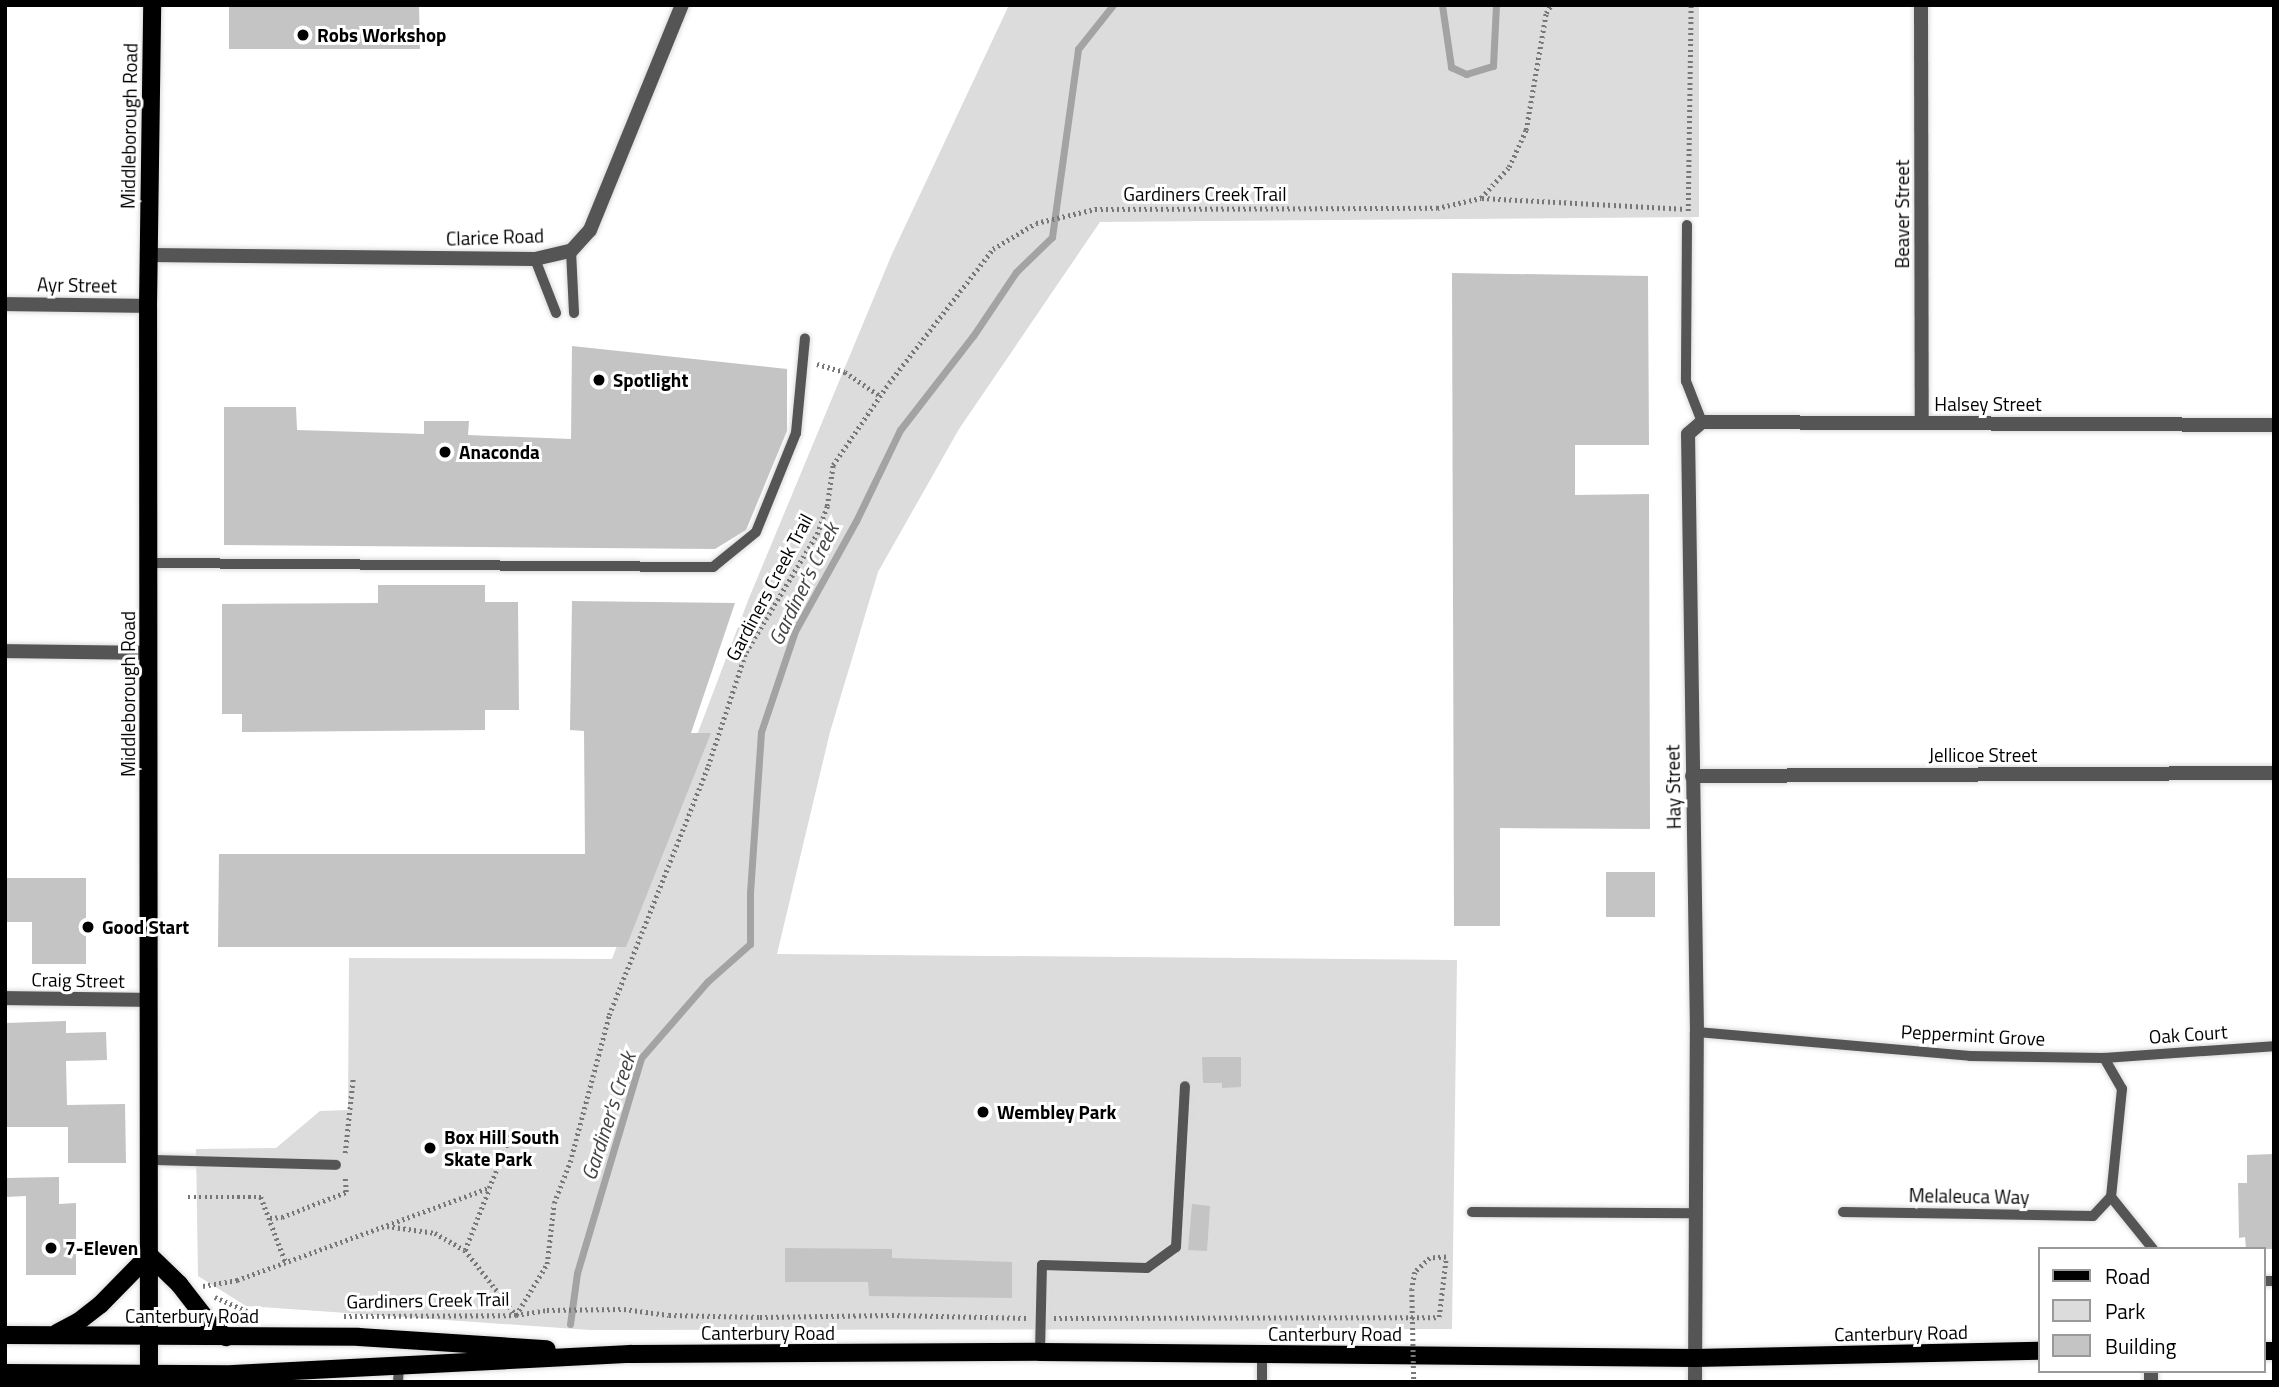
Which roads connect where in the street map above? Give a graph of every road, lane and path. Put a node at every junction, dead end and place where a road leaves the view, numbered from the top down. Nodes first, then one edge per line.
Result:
1 (152, 5) edge
2 (682, 5) edge
3 (1551, 5) edge
4 (1691, 5) edge
5 (1921, 5) edge
6 (1481, 198) junction
7 (1688, 209) junction
8 (1688, 225) joint
9 (570, 251) junction
10 (148, 255) junction
11 (536, 259) junction
12 (5, 304) edge
13 (148, 306) junction
14 (556, 313) dead end
15 (574, 313) dead end
16 (805, 338) dead end
17 (831, 367) dead end
18 (880, 396) junction
19 (1702, 422) junction
20 (1922, 423) junction
21 (2274, 425) edge
22 (149, 563) junction
23 (5, 651) edge
24 (149, 653) junction
25 (2274, 773) edge
26 (1692, 776) junction
27 (5, 998) edge
28 (150, 1000) junction
29 (1697, 1032) junction
30 (2274, 1045) edge
31 (2104, 1058) junction
32 (1185, 1086) dead end
33 (513, 1129) dead end
34 (150, 1160) junction
35 (336, 1165) dead end
36 (489, 1188) junction
37 (2111, 1197) junction
38 (188, 1198) dead end
39 (1472, 1212) dead end
40 (1843, 1212) dead end
41 (1696, 1213) junction
42 (387, 1226) junction
43 (2151, 1247) edge
44 (465, 1250) junction
45 (149, 1255) junction
46 (286, 1263) junction
47 (199, 1286) junction
48 (191, 1304) junction
49 (516, 1315) junction
50 (341, 1316) dead end
51 (260, 1317) dead end
52 (1042, 1318) junction
53 (5, 1335) edge
54 (53, 1335) junction
55 (149, 1336) junction
56 (226, 1337) junction
57 (2038, 1351) edge
58 (1040, 1352) junction
59 (631, 1354) junction
60 (1262, 1354) junction
61 (1695, 1358) junction
62 (5, 1373) edge
63 (399, 1374) edge
64 (61, 1378) edge
65 (149, 1378) edge
66 (225, 1378) edge
67 (1262, 1382) edge
68 (1414, 1382) edge
69 (1695, 1382) edge

1 - 10 main road, Middleborough Road
2 - 9 street, Clarice Road
3 - 6 path
4 - 7 path
5 - 20 street, Beaver Street
6 - 7 path, Gardiners Creek Trail
6 - 18 path, Gardiners Creek Trail
7 - 8 path
8 - 19 lane
9 - 11 street, Clarice Road
9 - 15 lane
10 - 11 street, Clarice Road
10 - 13 main road, Middleborough Road
11 - 14 lane
12 - 13 street, Ayr Street
13 - 22 main road, Middleborough Road
16 - 22 lane
17 - 18 path
18 - 49 path, Gardiners Creek Trail
19 - 20 street, Halsey Street
19 - 26 street, Hay Street
20 - 21 street, Halsey Street
22 - 24 main road, Middleborough Road
23 - 24 street
24 - 28 main road, Middleborough Road
25 - 26 street, Jellicoe Street
26 - 29 street, Hay Street
27 - 28 street, Craig Street
28 - 34 main road, Middleborough Road
29 - 31 lane, Peppermint Grove
29 - 41 street, Hay Street
30 - 31 lane, Oak Court
31 - 37 lane
32 - 52 lane
33 - 36 path
34 - 35 lane
34 - 45 main road, Middleborough Road
36 - 42 path
36 - 44 path
37 - 40 lane, Melaleuca Way
37 - 43 lane
38 - 46 path
39 - 41 lane
41 - 61 street, Hay Street
42 - 44 path
42 - 46 path
44 - 49 path
45 - 48 main road
45 - 54 main road
45 - 55 main road, Middleborough Road
46 - 47 path
47 - 48 path
47 - 51 path
48 - 56 main road
49 - 50 path, Gardiners Creek Trail
49 - 52 path
52 - 58 lane
52 - 68 path, bridge
53 - 54 main road, Canterbury Road
54 - 55 main road, Canterbury Road
55 - 56 main road, Canterbury Road
55 - 65 main road, Middleborough Road
56 - 59 main road, Canterbury Road
57 - 61 main road, Canterbury Road
58 - 59 main road, Canterbury Road
58 - 60 main road, Canterbury Road
59 - 63 main road, Canterbury Road
60 - 61 main road, Canterbury Road
60 - 67 lane
61 - 69 street, Hay Street
62 - 64 main road, Canterbury Road
63 - 66 main road, Canterbury Road
64 - 65 main road, Canterbury Road
65 - 66 main road, Canterbury Road

